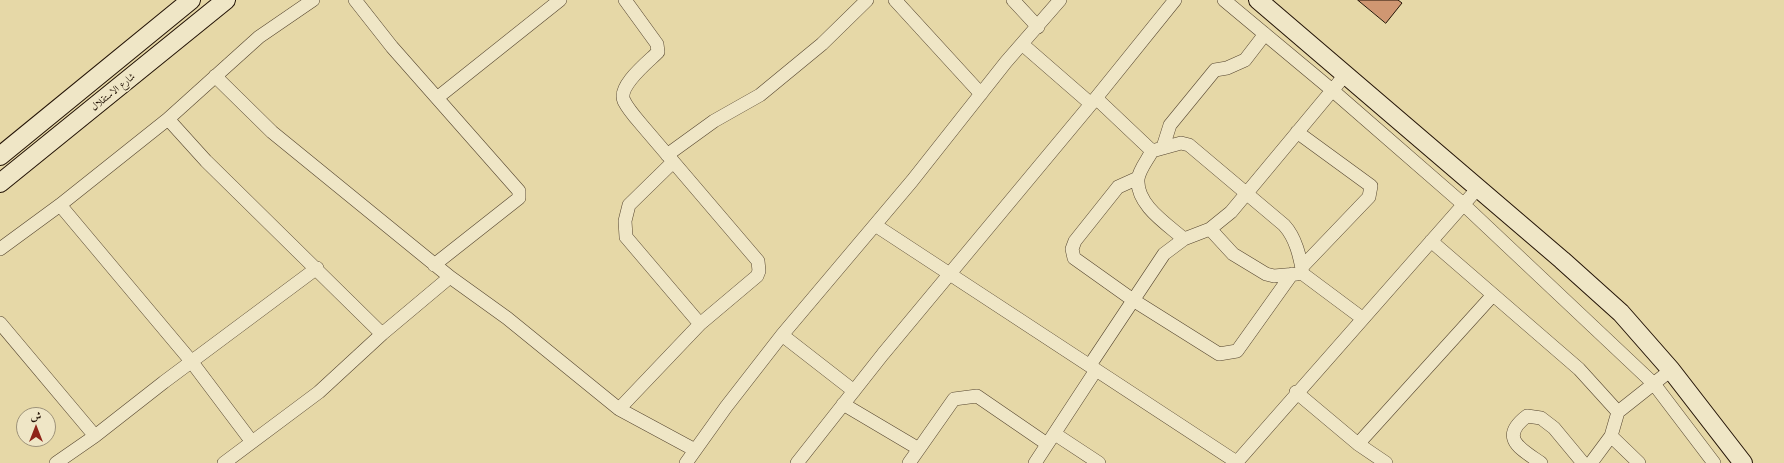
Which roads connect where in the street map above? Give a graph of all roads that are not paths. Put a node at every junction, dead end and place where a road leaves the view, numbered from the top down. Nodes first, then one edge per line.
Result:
1 (192, 0) edge
2 (226, 0) edge
3 (313, 0) edge
4 (355, 0) edge
5 (560, 0) edge
6 (625, 0) edge
7 (867, 0) edge
8 (895, 0) edge
9 (1013, 0) edge
10 (1060, 0) edge
11 (1175, 0) edge
12 (1224, 0) edge
13 (1258, 0) edge
14 (1038, 27) junction
15 (1265, 34) junction
16 (1022, 44) junction
17 (1345, 75) junction
18 (215, 76) junction
19 (1332, 90) junction
20 (981, 94) junction
21 (437, 98) junction
22 (1094, 101) junction
23 (168, 119) junction
24 (1297, 132) junction
25 (1158, 149) junction
26 (0, 156) edge
27 (670, 158) junction
28 (1138, 178) junction
29 (0, 184) edge
30 (1478, 188) junction
31 (1246, 194) junction
32 (1463, 204) junction
33 (60, 205) junction
34 (875, 225) junction
35 (1210, 229) junction
36 (1184, 239) junction
37 (1431, 241) junction
38 (0, 249) edge
39 (434, 265) junction
40 (317, 268) junction
41 (1299, 272) junction
42 (950, 274) junction
43 (450, 277) junction
44 (1492, 296) junction
45 (1133, 300) junction
46 (1362, 318) junction
47 (0, 323) edge
48 (700, 324) junction
49 (382, 334) junction
50 (782, 336) junction
51 (191, 361) junction
52 (1093, 368) junction
53 (1671, 370) junction
54 (1654, 384) junction
55 (854, 391) junction
56 (1296, 392) junction
57 (843, 404) junction
58 (619, 409) junction
59 (1618, 412) junction
60 (95, 436) junction
61 (1611, 436) junction
62 (1051, 439) junction
63 (252, 442) junction
64 (1358, 444) junction
65 (919, 449) junction
66 (695, 450) junction
67 (56, 463) edge
68 (224, 463) edge
69 (686, 463) edge
70 (797, 463) edge
71 (909, 463) edge
72 (1035, 463) edge
73 (1099, 463) edge
74 (1237, 463) edge
75 (1386, 463) edge
76 (1541, 463) edge
77 (1583, 463) edge
78 (1591, 463) edge
79 (1639, 463) edge
80 (1714, 463) edge
81 (1744, 463) edge

1 - 26 street
2 - 29 street, شارع الاستقلال
3 - 18 street
4 - 21 street
5 - 21 street
6 - 27 street
7 - 27 street
8 - 20 street
9 - 14 street
10 - 14 street
11 - 22 street
12 - 15 street
13 - 17 street
14 - 16 street
15 - 19 street
15 - 25 street
16 - 20 street
16 - 22 street
17 - 19 street
17 - 30 street
18 - 23 street
18 - 39 street
19 - 24 street
19 - 32 street
20 - 34 street
21 - 39 street
22 - 25 street
22 - 42 street
23 - 33 street
23 - 40 street
24 - 31 street
24 - 41 street
25 - 28 street
25 - 31 street
27 - 48 street
27 - 48 street
28 - 36 street
28 - 45 street
30 - 32 street
30 - 53 street
31 - 35 street
31 - 41 street
32 - 37 street
32 - 54 street
33 - 38 street
33 - 51 street
34 - 42 street
34 - 50 street
35 - 36 street
35 - 41 street
36 - 45 street
37 - 44 street
37 - 46 street
39 - 43 street
40 - 49 street
40 - 51 street
41 - 45 street
41 - 46 street
42 - 52 street
42 - 55 street
43 - 49 street
43 - 58 street
44 - 59 street
44 - 64 street
45 - 52 street
46 - 56 street
47 - 60 street
48 - 58 street
49 - 63 street
50 - 55 street
50 - 66 street
51 - 60 street
51 - 63 street
52 - 62 street
52 - 74 street
53 - 54 street
53 - 81 street
54 - 59 street
54 - 80 street
55 - 57 street
56 - 64 street
56 - 74 street
57 - 65 street
57 - 70 street
58 - 66 street
59 - 61 street
60 - 67 street
61 - 78 street
61 - 79 street
62 - 65 street
62 - 72 street
62 - 73 street
63 - 68 street
64 - 75 street
65 - 71 street
66 - 69 street
76 - 77 street

